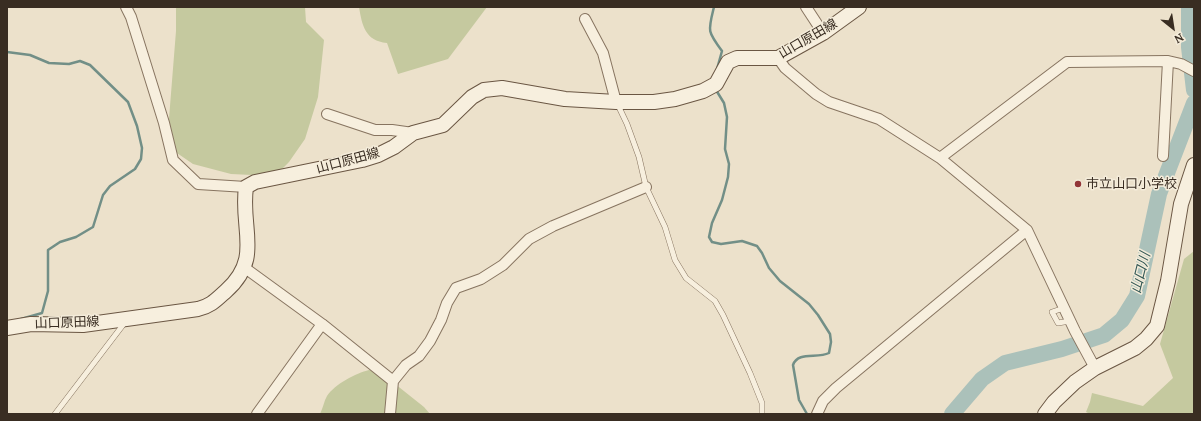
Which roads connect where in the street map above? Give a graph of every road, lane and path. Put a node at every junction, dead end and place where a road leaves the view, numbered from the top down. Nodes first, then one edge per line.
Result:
1 (126, 7) edge
2 (806, 7) edge
3 (859, 7) edge
4 (585, 19) dead end
5 (823, 33) junction
6 (778, 58) junction
7 (1168, 62) junction
8 (1194, 70) edge
9 (616, 102) junction
10 (326, 114) dead end
11 (413, 133) junction
12 (1163, 156) dead end
13 (940, 158) junction
14 (1194, 164) edge
15 (246, 187) junction
16 (646, 187) junction
17 (1027, 230) junction
18 (244, 268) junction
19 (128, 319) junction
20 (322, 324) junction
21 (7, 328) edge
22 (1093, 364) junction
23 (393, 381) junction
24 (54, 414) edge
25 (257, 414) edge
26 (390, 414) edge
27 (762, 414) edge
28 (817, 414) edge
29 (1045, 414) edge

1 - 15 street
2 - 5 street
3 - 5 main road, 山口原田線
4 - 9 street
5 - 6 main road, 山口原田線
6 - 9 main road, 山口原田線
6 - 13 street
7 - 8 street
7 - 12 street
7 - 13 street
9 - 11 main road, 山口原田線
9 - 16 lane
10 - 11 street
11 - 15 main road, 山口原田線
13 - 17 street
14 - 22 main road
15 - 18 main road, 山口原田線
16 - 23 street
16 - 27 lane
17 - 22 street
17 - 28 street
18 - 19 main road, 山口原田線
18 - 20 street
19 - 21 main road, 山口原田線
19 - 24 lane
20 - 23 street
20 - 25 street
22 - 29 main road
23 - 26 street

